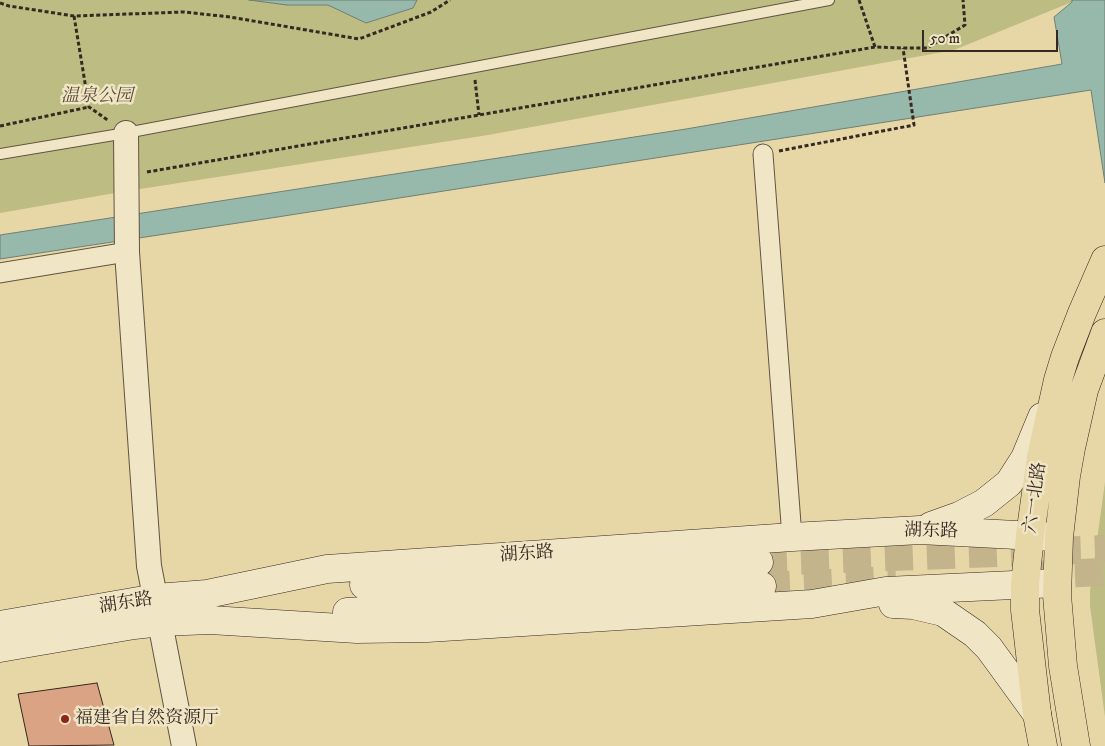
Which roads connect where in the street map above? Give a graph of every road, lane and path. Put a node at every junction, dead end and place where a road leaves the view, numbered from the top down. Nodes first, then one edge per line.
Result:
1 (450, 0) edge
2 (830, 0) edge
3 (859, 0) edge
4 (963, 0) edge
5 (0, 3) edge
6 (74, 16) junction
7 (875, 47) junction
8 (903, 48) junction
9 (473, 68) junction
10 (89, 107) junction
11 (479, 115) junction
12 (0, 126) edge
13 (126, 133) junction
14 (0, 154) edge
15 (763, 154) joint
16 (126, 176) junction
17 (127, 252) junction
18 (1105, 260) edge
19 (0, 273) edge
20 (1105, 333) edge
21 (1065, 357) junction
22 (920, 530) junction
23 (792, 536) junction
24 (1030, 536) junction
25 (1059, 537) junction
26 (761, 574) tunnel mouth
27 (1056, 583) junction
28 (1025, 584) junction
29 (812, 604) junction
30 (209, 607) junction
31 (158, 610) junction
32 (0, 625) edge
33 (0, 648) edge
34 (1037, 714) junction
35 (184, 746) edge
36 (1043, 746) edge
37 (1076, 746) edge

1 - 6 path
2 - 9 lane
3 - 7 path
4 - 8 path
5 - 6 path
6 - 10 path
7 - 8 path
7 - 11 path
8 - 15 path
9 - 11 path
9 - 13 lane
10 - 12 path
10 - 13 path
11 - 16 path
13 - 14 lane
13 - 16 street
15 - 23 street
16 - 17 street
17 - 19 street
17 - 31 street
18 - 21 main road, 六一北路
20 - 25 main road, 六一北路
21 - 22 main road
21 - 24 main road, 六一北路
22 - 23 main road, 湖东路
22 - 24 main road, 湖东路
23 - 30 main road, 湖东路
24 - 25 main road, 湖东路
24 - 28 main road, 六一北路
25 - 27 main road, 六一北路
26 - 30 main road
27 - 28 main road, 湖东路
27 - 37 main road, 六一北路
28 - 29 main road, 湖东路
28 - 34 main road, 六一北路
29 - 30 main road, 湖东路
29 - 34 main road
30 - 31 main road, 湖东路
31 - 32 main road, 湖东路
31 - 33 main road, 湖东路
31 - 35 street
34 - 36 main road, 六一北路

